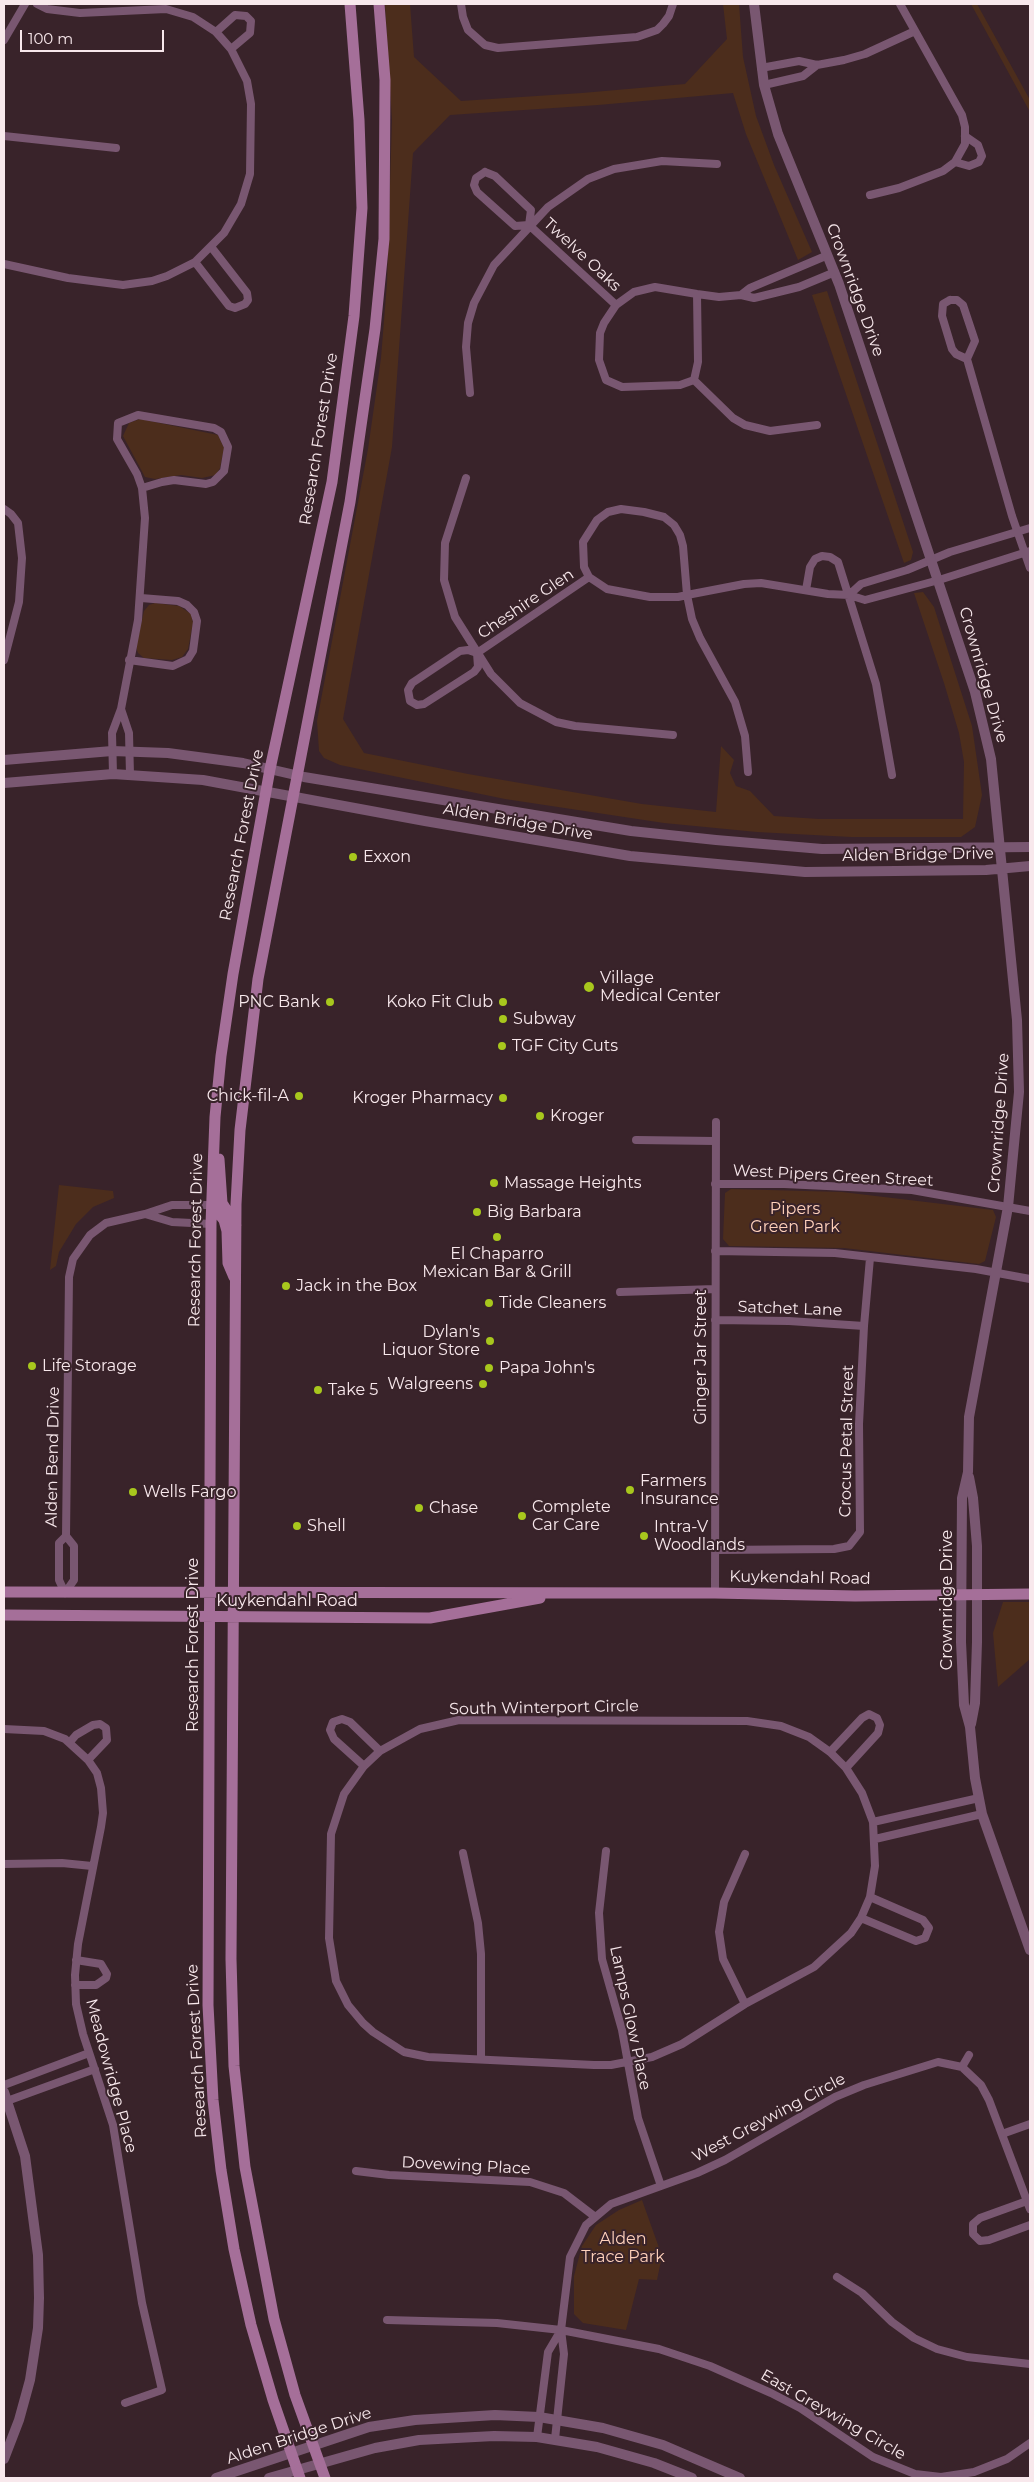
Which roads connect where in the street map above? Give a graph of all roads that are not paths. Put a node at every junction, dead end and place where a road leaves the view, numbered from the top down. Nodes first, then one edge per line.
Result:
1 (25, 4) edge
2 (37, 4) edge
3 (350, 4) edge
4 (379, 4) edge
5 (461, 4) edge
6 (673, 4) edge
7 (754, 4) edge
8 (900, 4) edge
9 (914, 31) junction
10 (216, 32) junction
11 (4, 40) edge
12 (231, 48) junction
13 (817, 65) junction
14 (761, 68) junction
15 (764, 85) junction
16 (4, 136) edge
17 (965, 136) junction
18 (116, 148) dead end
19 (955, 162) junction
20 (718, 164) dead end
21 (870, 195) dead end
22 (529, 226) junction
23 (212, 248) junction
24 (828, 255) junction
25 (195, 262) junction
26 (4, 264) edge
27 (835, 272) junction
28 (697, 294) junction
29 (741, 295) junction
30 (616, 305) junction
31 (967, 359) junction
32 (694, 380) junction
33 (470, 393) dead end
34 (817, 425) dead end
35 (466, 478) dead end
36 (142, 488) junction
37 (4, 509) edge
38 (1030, 528) edge
39 (1017, 531) junction
40 (1027, 552) edge
41 (932, 560) junction
42 (1030, 568) edge
43 (589, 576) junction
44 (939, 580) junction
45 (806, 590) junction
46 (688, 595) junction
47 (849, 595) junction
48 (141, 598) junction
49 (477, 653) junction
50 (4, 660) edge
51 (129, 660) junction
52 (121, 709) junction
53 (673, 735) dead end
54 (112, 751) junction
55 (129, 751) junction
56 (4, 760) edge
57 (270, 770) junction
58 (748, 772) dead end
59 (113, 774) junction
60 (130, 775) junction
61 (297, 775) junction
62 (892, 775) dead end
63 (4, 783) edge
64 (266, 792) junction
65 (293, 797) junction
66 (1030, 847) edge
67 (1001, 848) junction
68 (1030, 866) edge
69 (1003, 868) junction
70 (716, 1122) dead end
71 (636, 1140) dead end
72 (716, 1141) junction
73 (214, 1146) junction
74 (715, 1184) junction
75 (211, 1204) junction
76 (1008, 1207) junction
77 (1030, 1211) edge
78 (145, 1214) junction
79 (210, 1224) junction
80 (236, 1225) junction
81 (715, 1251) junction
82 (870, 1258) junction
83 (995, 1273) junction
84 (1030, 1279) edge
85 (236, 1281) junction
86 (715, 1289) junction
87 (620, 1292) dead end
88 (715, 1320) junction
89 (864, 1326) junction
90 (968, 1472) junction
91 (66, 1536) junction
92 (715, 1550) junction
93 (4, 1592) edge
94 (210, 1592) junction
95 (233, 1592) junction
96 (568, 1592) junction
97 (715, 1592) junction
98 (65, 1593) junction
99 (1030, 1594) edge
100 (961, 1595) junction
101 (977, 1595) junction
102 (4, 1615) edge
103 (210, 1616) junction
104 (234, 1617) junction
105 (970, 1727) junction
106 (4, 1729) edge
107 (70, 1742) junction
108 (380, 1750) junction
109 (830, 1752) junction
110 (89, 1761) junction
111 (364, 1766) junction
112 (846, 1768) junction
113 (979, 1798) junction
114 (982, 1814) junction
115 (872, 1822) junction
116 (875, 1839) junction
117 (606, 1851) dead end
118 (463, 1853) dead end
119 (745, 1854) dead end
120 (4, 1864) edge
121 (92, 1866) junction
122 (870, 1897) junction
123 (861, 1918) junction
124 (1030, 1950) edge
125 (76, 1960) junction
126 (75, 1984) junction
127 (745, 2004) junction
128 (89, 2053) junction
129 (969, 2055) dead end
130 (481, 2059) junction
131 (627, 2062) junction
132 (962, 2067) junction
133 (95, 2069) junction
134 (4, 2085) edge
135 (5, 2097) edge
136 (1030, 2124) edge
137 (1002, 2134) junction
138 (356, 2171) dead end
139 (661, 2186) junction
140 (1027, 2201) junction
141 (1030, 2209) edge
142 (594, 2216) junction
143 (1030, 2225) edge
144 (837, 2277) dead end
145 (387, 2320) dead end
146 (561, 2330) junction
147 (1030, 2364) edge
148 (125, 2403) dead end
149 (539, 2416) junction
150 (557, 2419) junction
151 (536, 2437) junction
152 (555, 2439) junction
153 (1030, 2442) edge
154 (312, 2444) junction
155 (291, 2452) junction
156 (4, 2459) edge
157 (319, 2464) junction
158 (299, 2474) edge
159 (952, 2477) edge
160 (216, 2478) edge
161 (269, 2478) edge
162 (325, 2478) edge
163 (692, 2478) edge
164 (740, 2478) edge

1 - 11 street
2 - 10 street
3 - 57 main road, Research Forest Drive
4 - 61 main road
5 - 6 street
7 - 14 street, Crownridge Drive
8 - 9 street
9 - 13 street
9 - 17 street
10 - 12 street
10 - 12 street
12 - 23 street
13 - 14 street
13 - 15 street
14 - 15 street, Crownridge Drive
15 - 24 street, Crownridge Drive
16 - 18 street
17 - 19 street
17 - 19 street
19 - 21 street
20 - 22 street
22 - 22 street
22 - 30 street, Twelve Oaks
22 - 33 street
23 - 25 street
23 - 25 street
24 - 27 street, Crownridge Drive
24 - 29 street
25 - 26 street
27 - 29 street
27 - 41 street, Crownridge Drive
28 - 29 street
28 - 30 street
28 - 32 street
30 - 32 street
31 - 31 street
31 - 39 street
32 - 34 street
35 - 49 street
36 - 36 street
36 - 48 street
37 - 50 street
38 - 39 street
39 - 40 street
39 - 41 street
40 - 42 street
40 - 44 street
41 - 44 street, Crownridge Drive
41 - 47 street
43 - 46 street
43 - 46 street
43 - 49 street, Cheshire Glen
44 - 47 street
44 - 67 street, Crownridge Drive
45 - 46 street
45 - 47 street
45 - 47 street
46 - 58 street
47 - 62 street
48 - 51 street
48 - 51 street
49 - 49 street
49 - 53 street
51 - 52 street
52 - 54 street
52 - 55 street
54 - 55 street, Alden Bridge Drive
54 - 56 street, Alden Bridge Drive
54 - 59 street
55 - 57 street, Alden Bridge Drive
55 - 60 street
57 - 61 street, Alden Bridge Drive
57 - 64 main road, Research Forest Drive
59 - 60 street, Alden Bridge Drive
59 - 63 street, Alden Bridge Drive
60 - 64 street, Alden Bridge Drive
61 - 65 main road
61 - 67 street, Alden Bridge Drive
64 - 65 street, Alden Bridge Drive
64 - 73 main road, Research Forest Drive
65 - 69 street, Alden Bridge Drive
65 - 80 main road
66 - 67 street, Alden Bridge Drive
67 - 69 street, Crownridge Drive
68 - 69 street, Alden Bridge Drive
69 - 76 street, Crownridge Drive
70 - 72 street, Ginger Jar Street
71 - 72 street
72 - 74 street, Ginger Jar Street
73 - 75 main road, Research Forest Drive
73 - 80 main road
74 - 76 street, West Pipers Green Street
74 - 81 street, Ginger Jar Street
75 - 78 street, Alden Bend Drive
75 - 79 main road, Research Forest Drive
75 - 85 main road
76 - 77 street, West Pipers Green Street
76 - 83 street, Crownridge Drive
78 - 79 street, Alden Bend Drive
78 - 91 street, Alden Bend Drive
79 - 94 main road, Research Forest Drive
80 - 85 main road
81 - 82 street
81 - 86 street, Ginger Jar Street
82 - 83 street
82 - 89 street, Crocus Petal Street
83 - 84 street
83 - 90 street, Crownridge Drive
85 - 95 main road
86 - 87 street
86 - 88 street, Ginger Jar Street
88 - 89 street, Satchet Lane
88 - 92 street, Ginger Jar Street
89 - 92 street, Crocus Petal Street
90 - 100 street, Crownridge Drive
90 - 101 street, Crownridge Drive
91 - 98 street, Alden Bend Drive
91 - 98 street, Alden Bend Drive
92 - 97 street, Ginger Jar Street
93 - 98 main road, Kuykendahl Road
94 - 95 main road, Kuykendahl Road
94 - 98 main road, Kuykendahl Road
94 - 103 main road, Research Forest Drive
95 - 96 main road, Kuykendahl Road
95 - 104 main road
96 - 97 main road, Kuykendahl Road
96 - 104 main road, Kuykendahl Road
97 - 100 main road, Kuykendahl Road
99 - 101 main road, Kuykendahl Road
100 - 101 main road, Kuykendahl Road
100 - 105 street, Crownridge Drive
101 - 105 street, Crownridge Drive
102 - 103 main road, Kuykendahl Road
103 - 104 main road, Kuykendahl Road
103 - 155 main road, Research Forest Drive
104 - 154 main road
105 - 113 street, Crownridge Drive
106 - 107 street
107 - 110 street
107 - 110 street
108 - 109 street, South Winterport Circle
108 - 111 street, South Winterport Circle
108 - 111 street
109 - 112 street, South Winterport Circle
109 - 112 street
110 - 121 street, Meadowridge Place
111 - 130 street, South Winterport Circle
112 - 115 street, South Winterport Circle
113 - 114 street, Crownridge Drive
113 - 115 street
114 - 116 street
114 - 124 street, Crownridge Drive
115 - 116 street, South Winterport Circle
116 - 122 street, South Winterport Circle
117 - 131 street, Lamps Glow Place
118 - 130 street
119 - 127 street
120 - 121 street
121 - 125 street, Meadowridge Place
122 - 123 street, South Winterport Circle
122 - 123 street
123 - 127 street, South Winterport Circle
125 - 126 street, Meadowridge Place
125 - 126 street
126 - 128 street, Meadowridge Place
127 - 131 street, South Winterport Circle
128 - 133 street, Meadowridge Place
128 - 134 street
129 - 132 street
130 - 131 street, South Winterport Circle
131 - 139 street, Lamps Glow Place
132 - 137 street
132 - 139 street, West Greywing Circle
133 - 135 street
133 - 148 street, Meadowridge Place
135 - 156 street
136 - 137 street
137 - 140 street
138 - 142 street, Dovewing Place
139 - 142 street, West Greywing Circle
140 - 141 street
140 - 143 street
142 - 146 street, West Greywing Circle
144 - 147 street
145 - 146 street, East Greywing Circle
146 - 149 street
146 - 150 street
146 - 159 street, East Greywing Circle
149 - 150 street, Alden Bridge Drive
149 - 151 street
149 - 154 street, Alden Bridge Drive
150 - 152 street
150 - 164 street, Alden Bridge Drive
151 - 152 street, Alden Bridge Drive
151 - 157 street, Alden Bridge Drive
152 - 163 street, Alden Bridge Drive
153 - 159 street, East Greywing Circle
154 - 155 street, Alden Bridge Drive
154 - 157 main road
155 - 158 main road, Research Forest Drive
155 - 160 street, Alden Bridge Drive
157 - 158 street, Alden Bridge Drive
157 - 162 main road
158 - 161 street, Alden Bridge Drive

